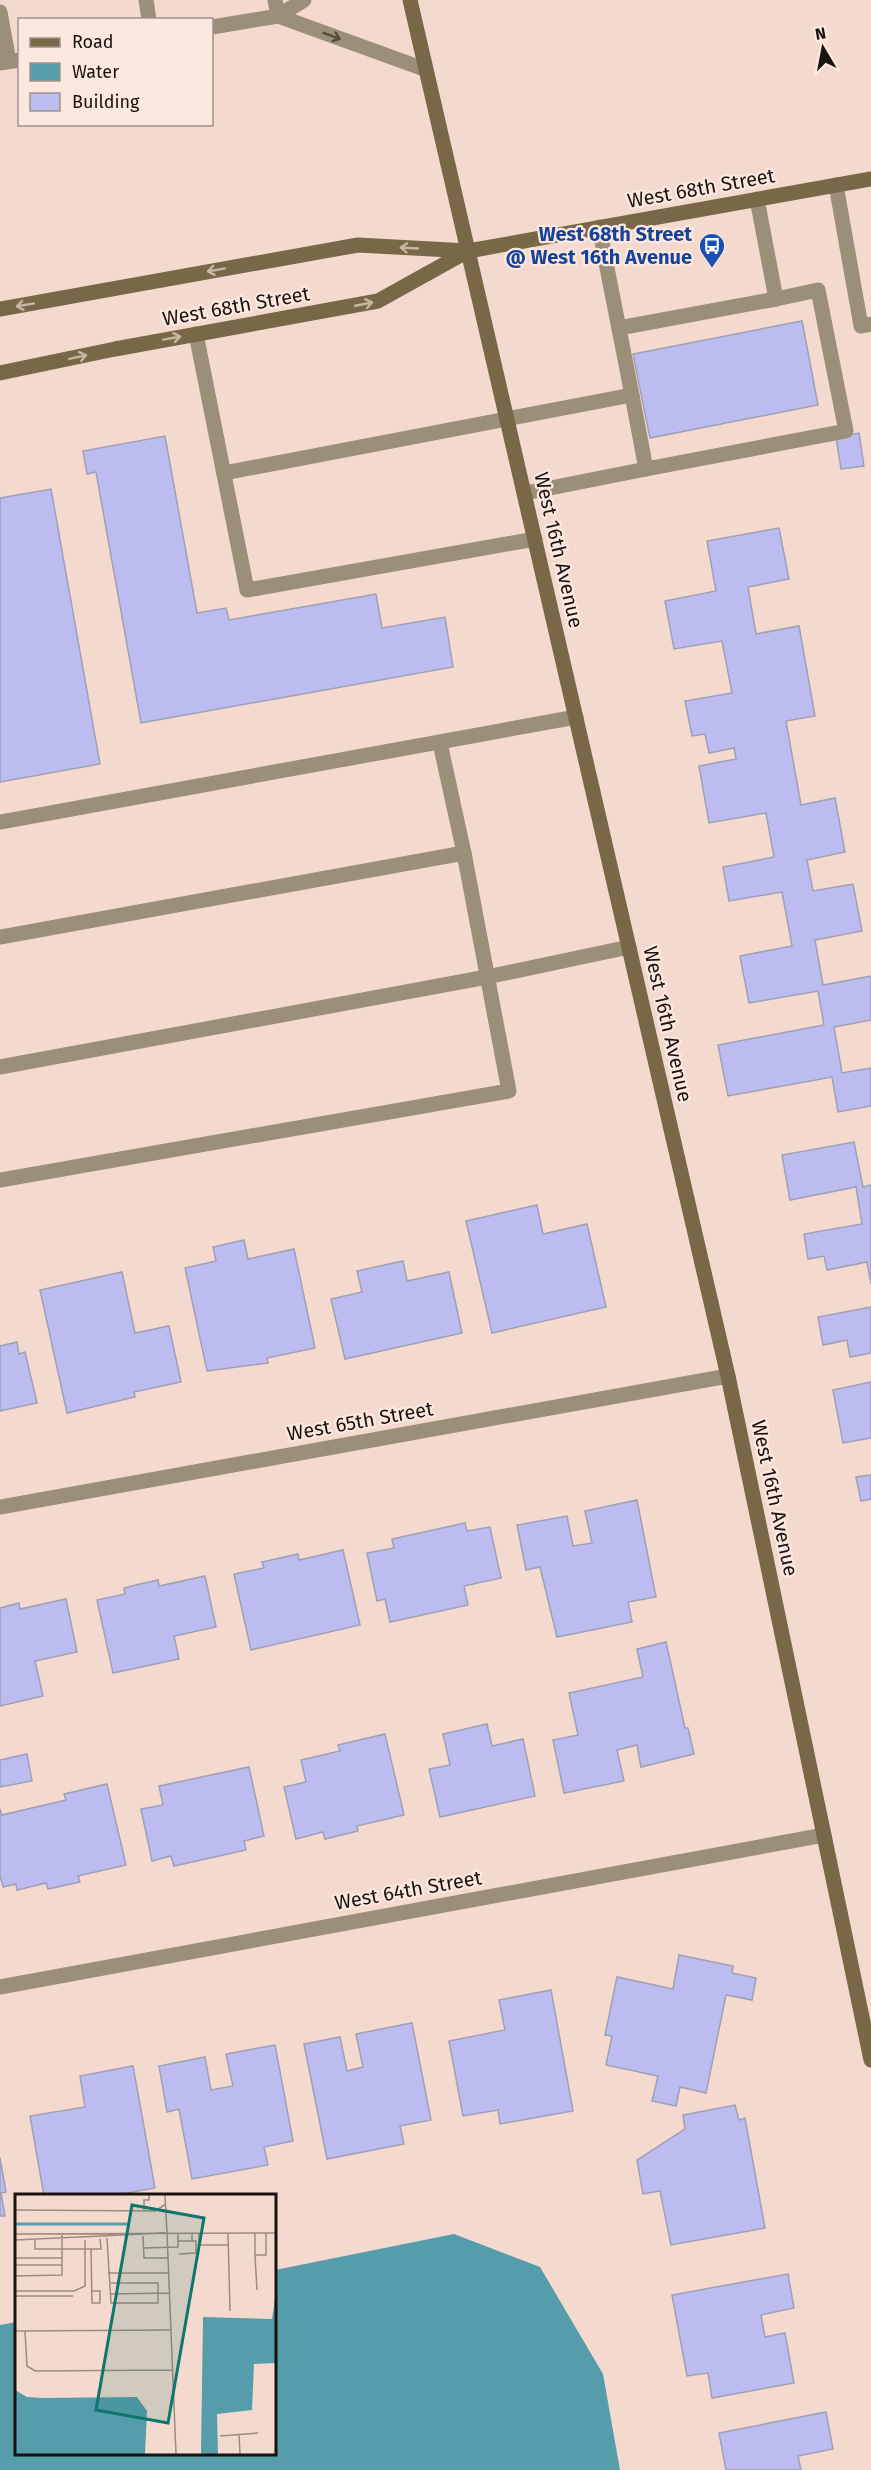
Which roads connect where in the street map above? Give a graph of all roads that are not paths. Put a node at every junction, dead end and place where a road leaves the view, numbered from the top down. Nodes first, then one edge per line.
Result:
1 (146, 0) edge
2 (275, 0) edge
3 (304, 0) edge
4 (410, 0) edge
5 (0, 12) edge
6 (278, 16) junction
7 (149, 18) edge
8 (213, 27) edge
9 (10, 61) edge
10 (424, 69) junction
11 (871, 179) edge
12 (836, 185) junction
13 (757, 199) junction
14 (599, 227) junction
15 (468, 251) junction
16 (776, 298) junction
17 (0, 309) edge
18 (871, 324) edge
19 (618, 328) junction
20 (196, 334) junction
21 (0, 373) edge
22 (632, 395) junction
23 (507, 419) junction
24 (646, 469) junction
25 (224, 473) junction
26 (525, 493) junction
27 (536, 539) junction
28 (576, 717) junction
29 (441, 743) junction
30 (0, 822) edge
31 (464, 853) junction
32 (0, 937) edge
33 (629, 947) junction
34 (487, 977) junction
35 (0, 1067) edge
36 (0, 1179) edge
37 (728, 1376) junction
38 (0, 1507) edge
39 (824, 1834) junction
40 (0, 1987) edge
41 (871, 2060) edge

1 - 7 street
2 - 6 street
3 - 6 street
4 - 10 main road, West 16th Avenue
5 - 9 street
6 - 8 street
6 -> 10 street
10 - 15 main road, West 16th Avenue
11 - 12 main road, West 68th Street
12 - 13 main road, West 68th Street
12 - 18 street
13 - 14 main road, West 68th Street
13 - 16 street
14 - 15 main road, West 68th Street
14 - 19 street
15 -> 17 main road, West 68th Street
20 -> 15 main road, West 68th Street
15 - 23 main road, West 16th Avenue
16 - 19 street
16 - 24 street
19 - 22 street
21 -> 20 main road, West 68th Street
20 - 25 street
22 - 23 street
22 - 24 street
23 - 25 street
23 - 26 main road, West 16th Avenue
24 - 26 street
25 - 27 street
26 - 27 main road, West 16th Avenue
27 - 28 main road, West 16th Avenue
28 - 29 street
28 - 33 main road, West 16th Avenue
29 - 30 street
29 - 31 street
31 - 32 street
31 - 34 street
33 - 34 street
33 - 37 main road, West 16th Avenue
34 - 35 street
34 - 36 street
37 - 38 street, West 65th Street
37 - 39 main road, West 16th Avenue
39 - 40 street, West 64th Street
39 - 41 main road, West 16th Avenue

